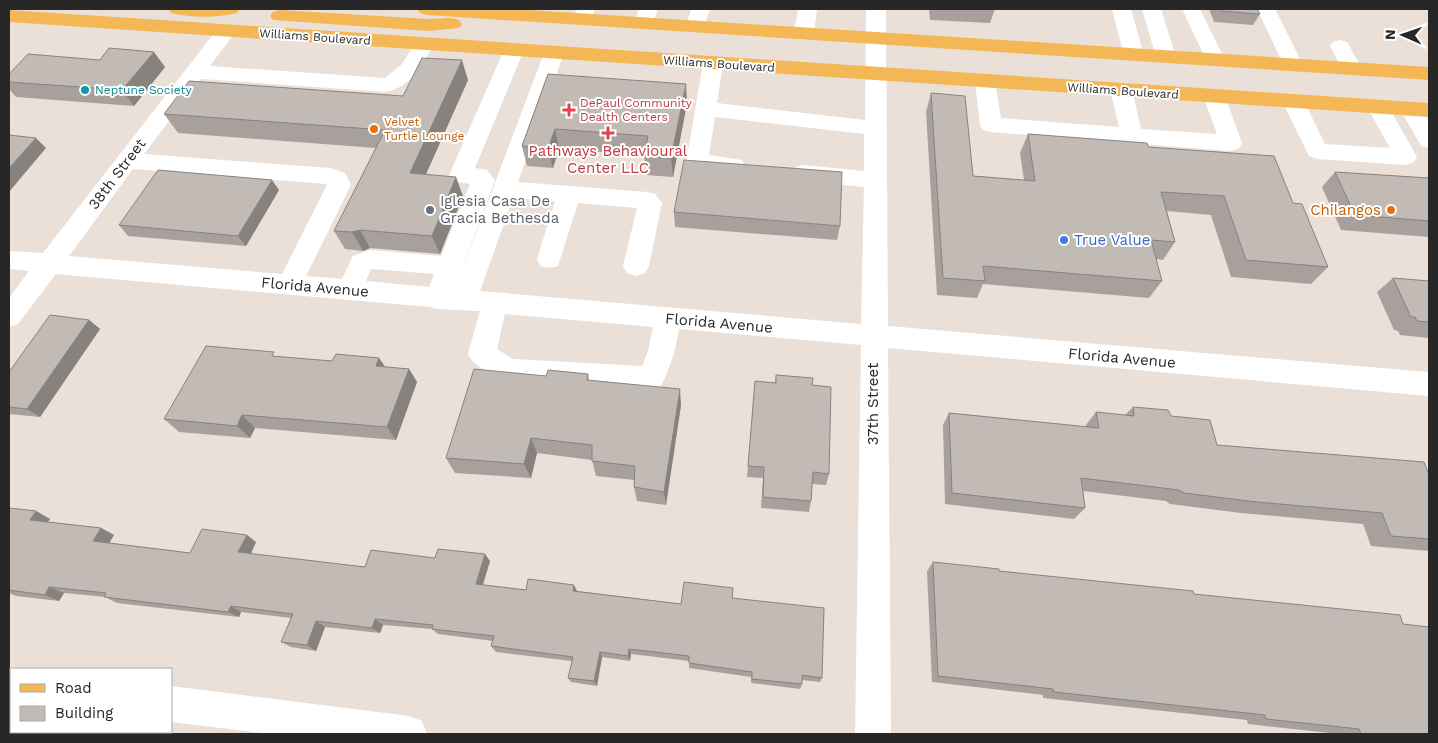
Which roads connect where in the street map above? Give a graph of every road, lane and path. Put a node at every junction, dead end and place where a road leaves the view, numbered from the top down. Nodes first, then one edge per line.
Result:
1 (178, 9) edge
2 (230, 9) edge
3 (427, 9) edge
4 (807, 9) edge
5 (876, 9) edge
6 (1121, 9) edge
7 (1151, 9) edge
8 (1191, 9) edge
9 (1266, 9) edge
10 (525, 12) edge
11 (486, 13) junction
12 (584, 14) edge
13 (9, 16) edge
14 (646, 16) edge
15 (698, 18) edge
16 (226, 31) junction
17 (804, 34) junction
18 (876, 38) junction
19 (424, 44) junction
20 (1340, 46) dead end
21 (514, 50) junction
22 (554, 53) junction
23 (1134, 55) junction
24 (1166, 57) junction
25 (1215, 60) junction
26 (713, 64) junction
27 (1293, 65) junction
28 (1352, 69) junction
29 (196, 72) junction
30 (1429, 74) edge
31 (876, 75) junction
32 (985, 82) junction
33 (1121, 90) junction
34 (1214, 96) junction
35 (1293, 101) junction
36 (1380, 107) junction
37 (1423, 107) edge
38 (706, 109) junction
39 (875, 128) junction
40 (1132, 135) junction
41 (1429, 141) edge
42 (128, 161) junction
43 (757, 168) edge
44 (786, 171) edge
45 (875, 180) junction
46 (504, 189) junction
47 (569, 194) junction
48 (549, 259) dead end
49 (9, 260) edge
50 (408, 262) junction
51 (49, 264) junction
52 (450, 266) junction
53 (636, 266) dead end
54 (289, 285) junction
55 (349, 290) junction
56 (394, 294) junction
57 (437, 298) junction
58 (463, 300) junction
59 (495, 303) junction
60 (9, 317) edge
61 (668, 319) junction
62 (873, 337) junction
63 (1429, 384) edge
64 (172, 704) edge
65 (408, 734) edge
66 (873, 734) edge

1 - 2 main road
3 - 11 main road
4 - 17 street
5 - 18 street, 37th Street
6 - 23 street
7 - 24 street
8 - 25 street
9 - 27 street
10 - 11 main road
10 - 12 main road
11 - 16 main road
12 - 14 main road
13 - 16 main road, Williams Boulevard
14 - 15 main road
15 - 17 main road
16 - 19 main road, Williams Boulevard
16 - 29 street, 38th Street
17 - 18 main road
18 - 23 main road
18 - 31 street, 37th Street
19 - 21 main road, Williams Boulevard
19 - 29 street
20 - 28 street
21 - 22 main road, Williams Boulevard
21 - 52 street
22 - 26 main road, Williams Boulevard
22 - 46 street
23 - 24 main road
24 - 25 main road
25 - 27 main road
26 - 31 main road, Williams Boulevard
26 - 38 street
27 - 28 main road
28 - 30 main road
29 - 42 street, 38th Street
31 - 32 main road, Williams Boulevard
31 - 39 street, 37th Street
32 - 33 main road, Williams Boulevard
32 - 40 street
33 - 34 main road, Williams Boulevard
33 - 40 street
34 - 35 main road, Williams Boulevard
34 - 40 street
35 - 36 main road, Williams Boulevard
35 - 36 street
36 - 37 main road, Williams Boulevard
37 - 41 street
38 - 39 street
38 - 43 street
39 - 45 street, 37th Street
42 - 51 street, 38th Street
42 - 54 street
44 - 45 street
45 - 62 street, 37th Street
46 - 47 street
46 - 58 street
47 - 48 street
47 - 53 street
49 - 51 street, Florida Avenue
50 - 52 street
50 - 55 street
50 - 56 street
51 - 54 street, Florida Avenue
51 - 60 street, 38th Street
52 - 57 street
54 - 55 street, Florida Avenue
55 - 56 street, Florida Avenue
56 - 57 street, Florida Avenue
57 - 58 street, Florida Avenue
58 - 59 street, Florida Avenue
59 - 61 street, Florida Avenue
59 - 61 street
61 - 62 street, Florida Avenue
62 - 63 street, Florida Avenue
62 - 66 street, 37th Street
64 - 65 street

